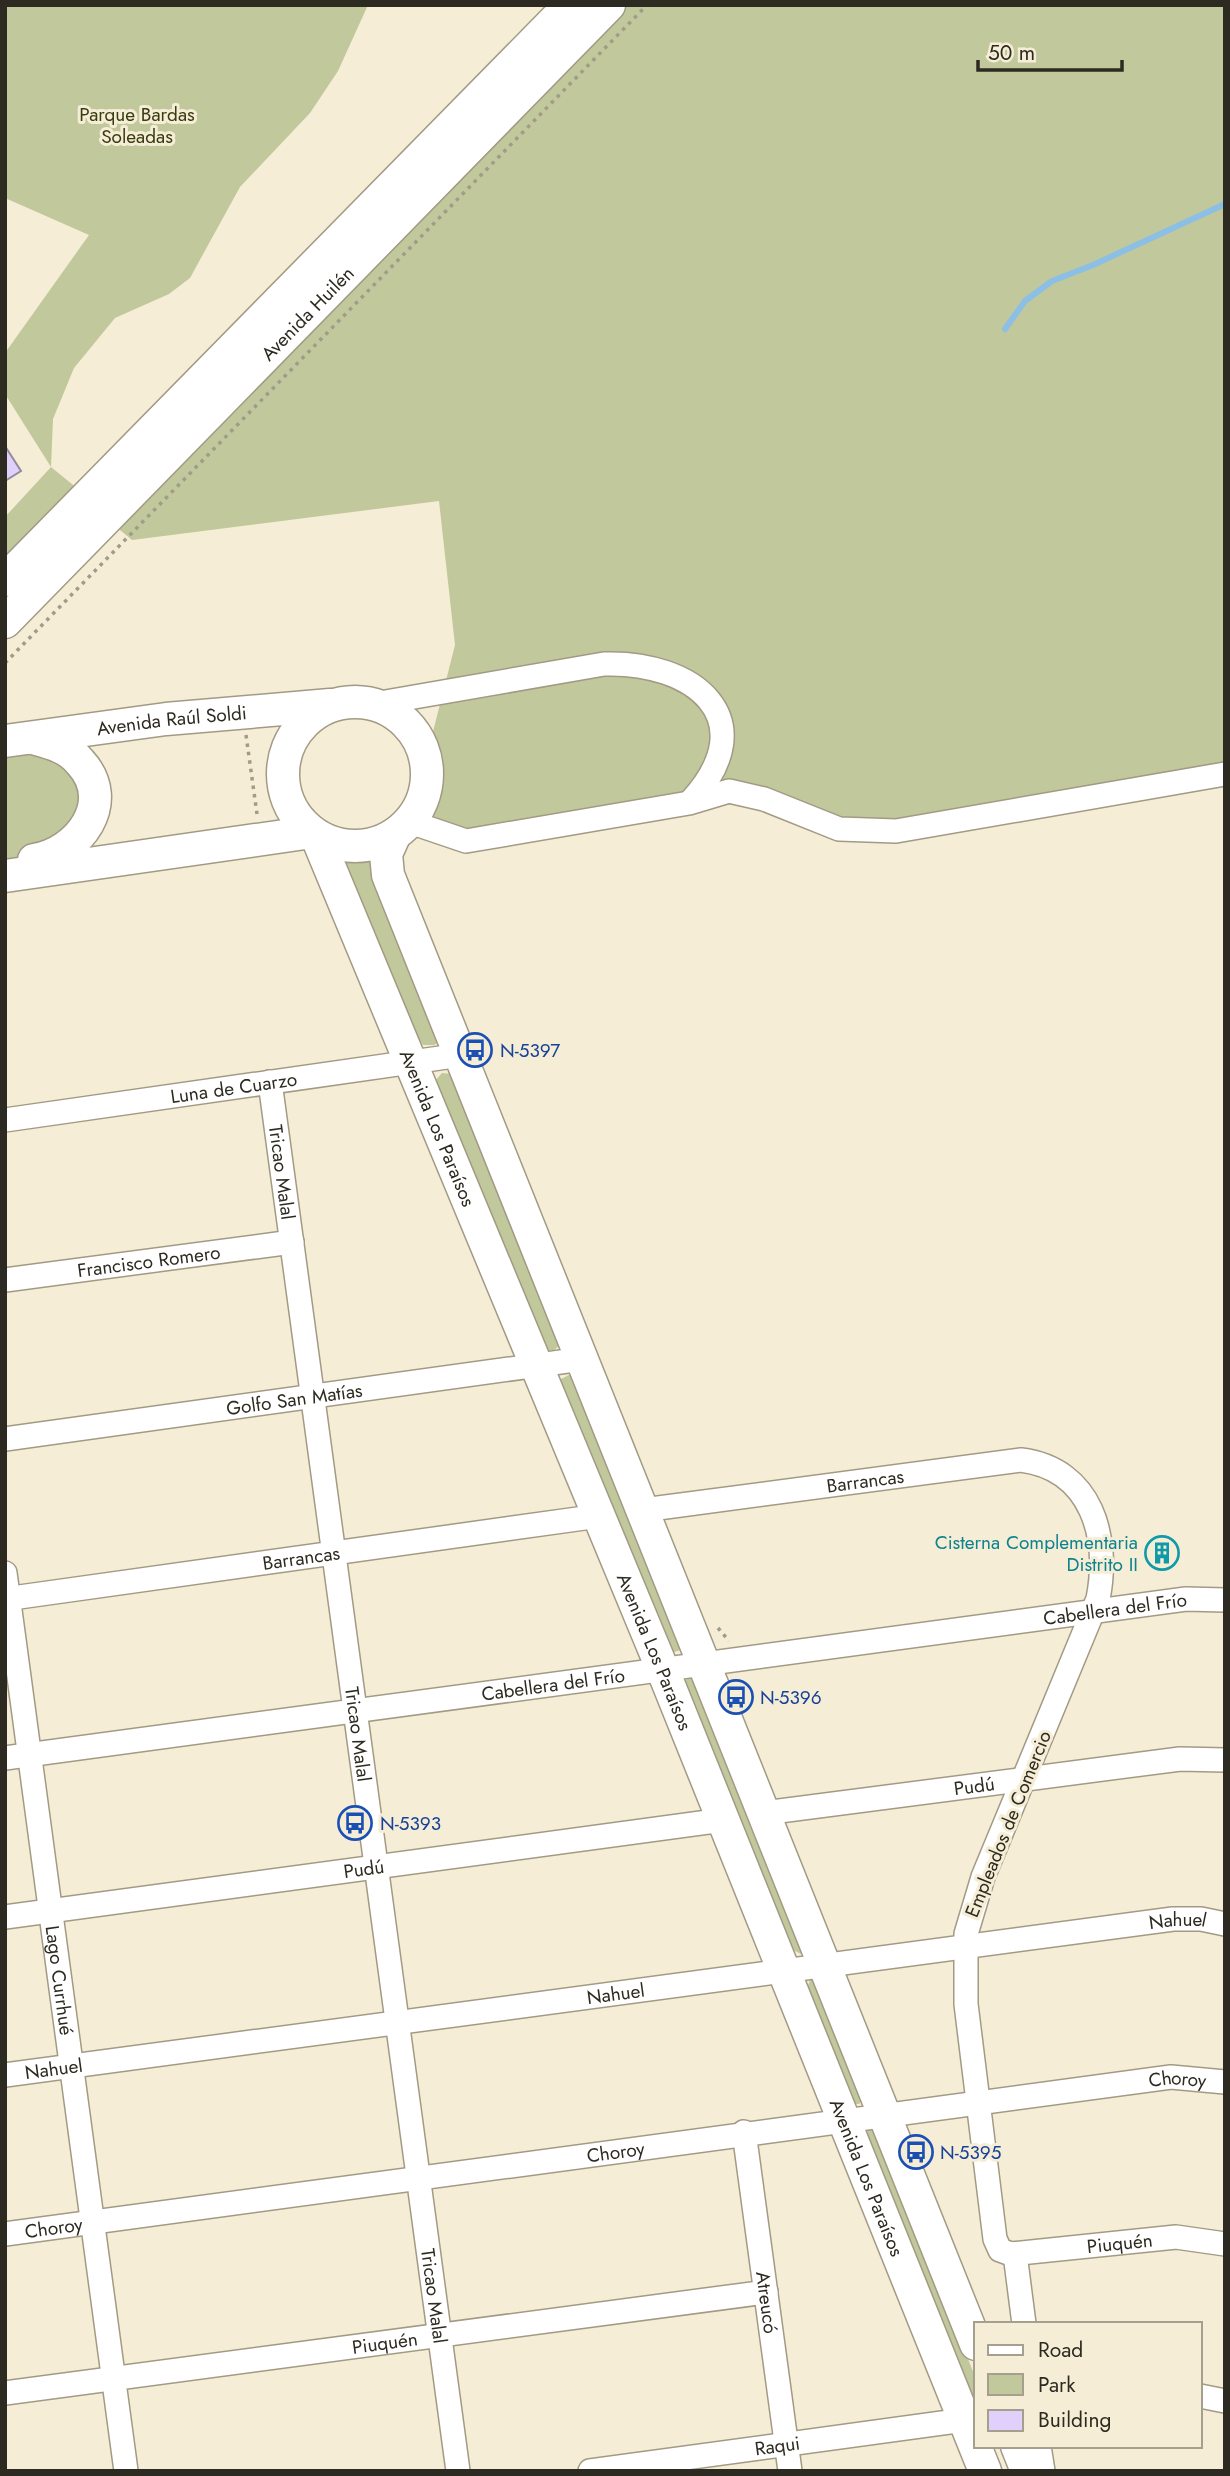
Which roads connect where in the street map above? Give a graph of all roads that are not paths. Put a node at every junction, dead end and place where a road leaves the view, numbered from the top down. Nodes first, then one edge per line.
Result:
1 (570, 5) edge
2 (609, 5) edge
3 (5, 580) edge
4 (5, 622) edge
5 (338, 704) junction
6 (374, 704) junction
7 (19, 740) edge
8 (1225, 775) edge
9 (689, 803) junction
10 (402, 828) junction
11 (315, 834) junction
12 (5, 866) edge
13 (5, 876) edge
14 (461, 1055) junction
15 (412, 1062) junction
16 (270, 1082) junction
17 (5, 1120) edge
18 (292, 1242) junction
19 (5, 1280) edge
20 (582, 1359) junction
21 (537, 1365) junction
22 (313, 1396) junction
23 (5, 1439) edge
24 (1006, 1462) joint
25 (643, 1510) junction
26 (599, 1516) junction
27 (334, 1554) junction
28 (5, 1573) edge
29 (7, 1599) edge
30 (1225, 1600) edge
31 (1095, 1611) junction
32 (704, 1663) junction
33 (662, 1668) junction
34 (355, 1710) junction
35 (30, 1754) junction
36 (5, 1758) edge
37 (1225, 1760) edge
38 (1024, 1780) junction
39 (764, 1813) junction
40 (723, 1820) junction
41 (376, 1867) junction
42 (51, 1911) junction
43 (5, 1917) edge
44 (1225, 1923) edge
45 (965, 1947) junction
46 (824, 1964) junction
47 (783, 1969) junction
48 (397, 2023) junction
49 (72, 2067) junction
50 (5, 2075) edge
51 (1225, 2082) edge
52 (978, 2102) junction
53 (884, 2114) junction
54 (844, 2120) junction
55 (744, 2132) junction
56 (418, 2177) junction
57 (92, 2222) junction
58 (5, 2234) edge
59 (1225, 2244) edge
60 (1015, 2254) junction
61 (766, 2291) junction
62 (1024, 2322) edge
63 (439, 2335) junction
64 (974, 2339) edge
65 (113, 2379) junction
66 (5, 2393) edge
67 (1202, 2396) edge
68 (1225, 2401) edge
69 (964, 2420) junction
70 (786, 2444) junction
71 (974, 2444) edge
72 (976, 2448) edge
73 (1018, 2448) edge
74 (1039, 2448) edge
75 (126, 2471) edge
76 (458, 2471) edge
77 (590, 2471) edge
78 (790, 2471) edge
79 (985, 2471) edge
80 (1027, 2471) edge
81 (1042, 2471) edge

1 - 3 main road, Avenida Huilén
2 - 4 main road, Avenida Huilén
5 - 6 main road, Avenida Los Paraísos
5 - 7 main road, Avenida Raúl Soldi
5 - 11 main road, Avenida Los Paraísos
6 - 9 street
6 - 10 main road, Avenida Los Paraísos
7 - 12 main road
8 - 9 street
9 - 10 street
10 - 11 main road
10 - 14 main road, Avenida Los Paraísos
11 - 13 main road
11 - 15 main road, Avenida Los Paraísos
14 - 15 street, Luna de Cuarzo
14 - 20 main road, Avenida Los Paraísos
15 - 16 street, Luna de Cuarzo
15 - 21 main road, Avenida Los Paraísos
16 - 17 street, Luna de Cuarzo
16 - 18 street, Tricao Malal
18 - 19 street, Francisco Romero
18 - 22 street, Tricao Malal
20 - 21 street, Golfo San Matías
20 - 25 main road, Avenida Los Paraísos
21 - 22 street, Golfo San Matías
21 - 26 main road, Avenida Los Paraísos
22 - 23 street, Golfo San Matías
22 - 27 street, Tricao Malal
24 - 25 street, Barrancas
24 - 31 street, Empleados de Comercio
25 - 32 main road, Avenida Los Paraísos
26 - 27 street, Barrancas
26 - 33 main road, Avenida Los Paraísos
27 - 29 street, Barrancas
27 - 34 street, Tricao Malal
28 - 29 street, Lago Currhué
29 - 35 street, Lago Currhué
30 - 31 street, Cabellera del Frío
31 - 32 street, Cabellera del Frío
31 - 38 street, Empleados de Comercio
32 - 33 street, Cabellera del Frío
32 - 39 main road, Avenida Los Paraísos
33 - 34 street, Cabellera del Frío
33 - 40 main road, Avenida Los Paraísos
34 - 35 street, Cabellera del Frío
34 - 41 street, Tricao Malal
35 - 36 street, Cabellera del Frío
35 - 42 street, Lago Currhué
37 - 38 street, Pudú
38 - 39 street, Pudú
38 - 45 street, Empleados de Comercio
39 - 46 main road, Avenida Los Paraísos
40 - 41 street, Pudú
40 - 47 main road, Avenida Los Paraísos
41 - 42 street, Pudú
41 - 48 street, Tricao Malal
42 - 43 street, Pudú
42 - 49 street, Lago Currhué
44 - 45 street, Nahuel
45 - 46 street, Nahuel
45 - 52 street, Empleados de Comercio
46 - 47 street, Nahuel
46 - 53 main road, Avenida Los Paraísos
47 - 48 street, Nahuel
47 - 54 main road, Avenida Los Paraísos
48 - 49 street, Nahuel
48 - 56 street, Tricao Malal
49 - 50 street, Nahuel
49 - 57 street, Lago Currhué
51 - 52 street, Choroy
52 - 53 street, Choroy
52 - 60 street, Empleados de Comercio
53 - 54 street, Choroy
53 - 64 main road, Avenida Los Paraísos
54 - 55 street, Choroy
54 - 69 main road, Avenida Los Paraísos
55 - 56 street, Choroy
55 - 61 street, Atreucó
56 - 57 street, Choroy
56 - 63 street, Tricao Malal
57 - 58 street, Choroy
57 - 65 street, Lago Currhué
59 - 60 street, Piuquén
60 - 62 street
61 - 63 street, Piuquén
61 - 70 street, Atreucó
63 - 65 street, Piuquén
63 - 76 street, Tricao Malal
65 - 66 street, Piuquén
65 - 75 street, Lago Currhué
67 - 68 street
69 - 70 street, Raqui
69 - 71 main road, Avenida Los Paraísos
70 - 77 street, Raqui
70 - 78 street, Atreucó
72 - 79 main road, Avenida Los Paraísos
73 - 80 main road
74 - 81 street

